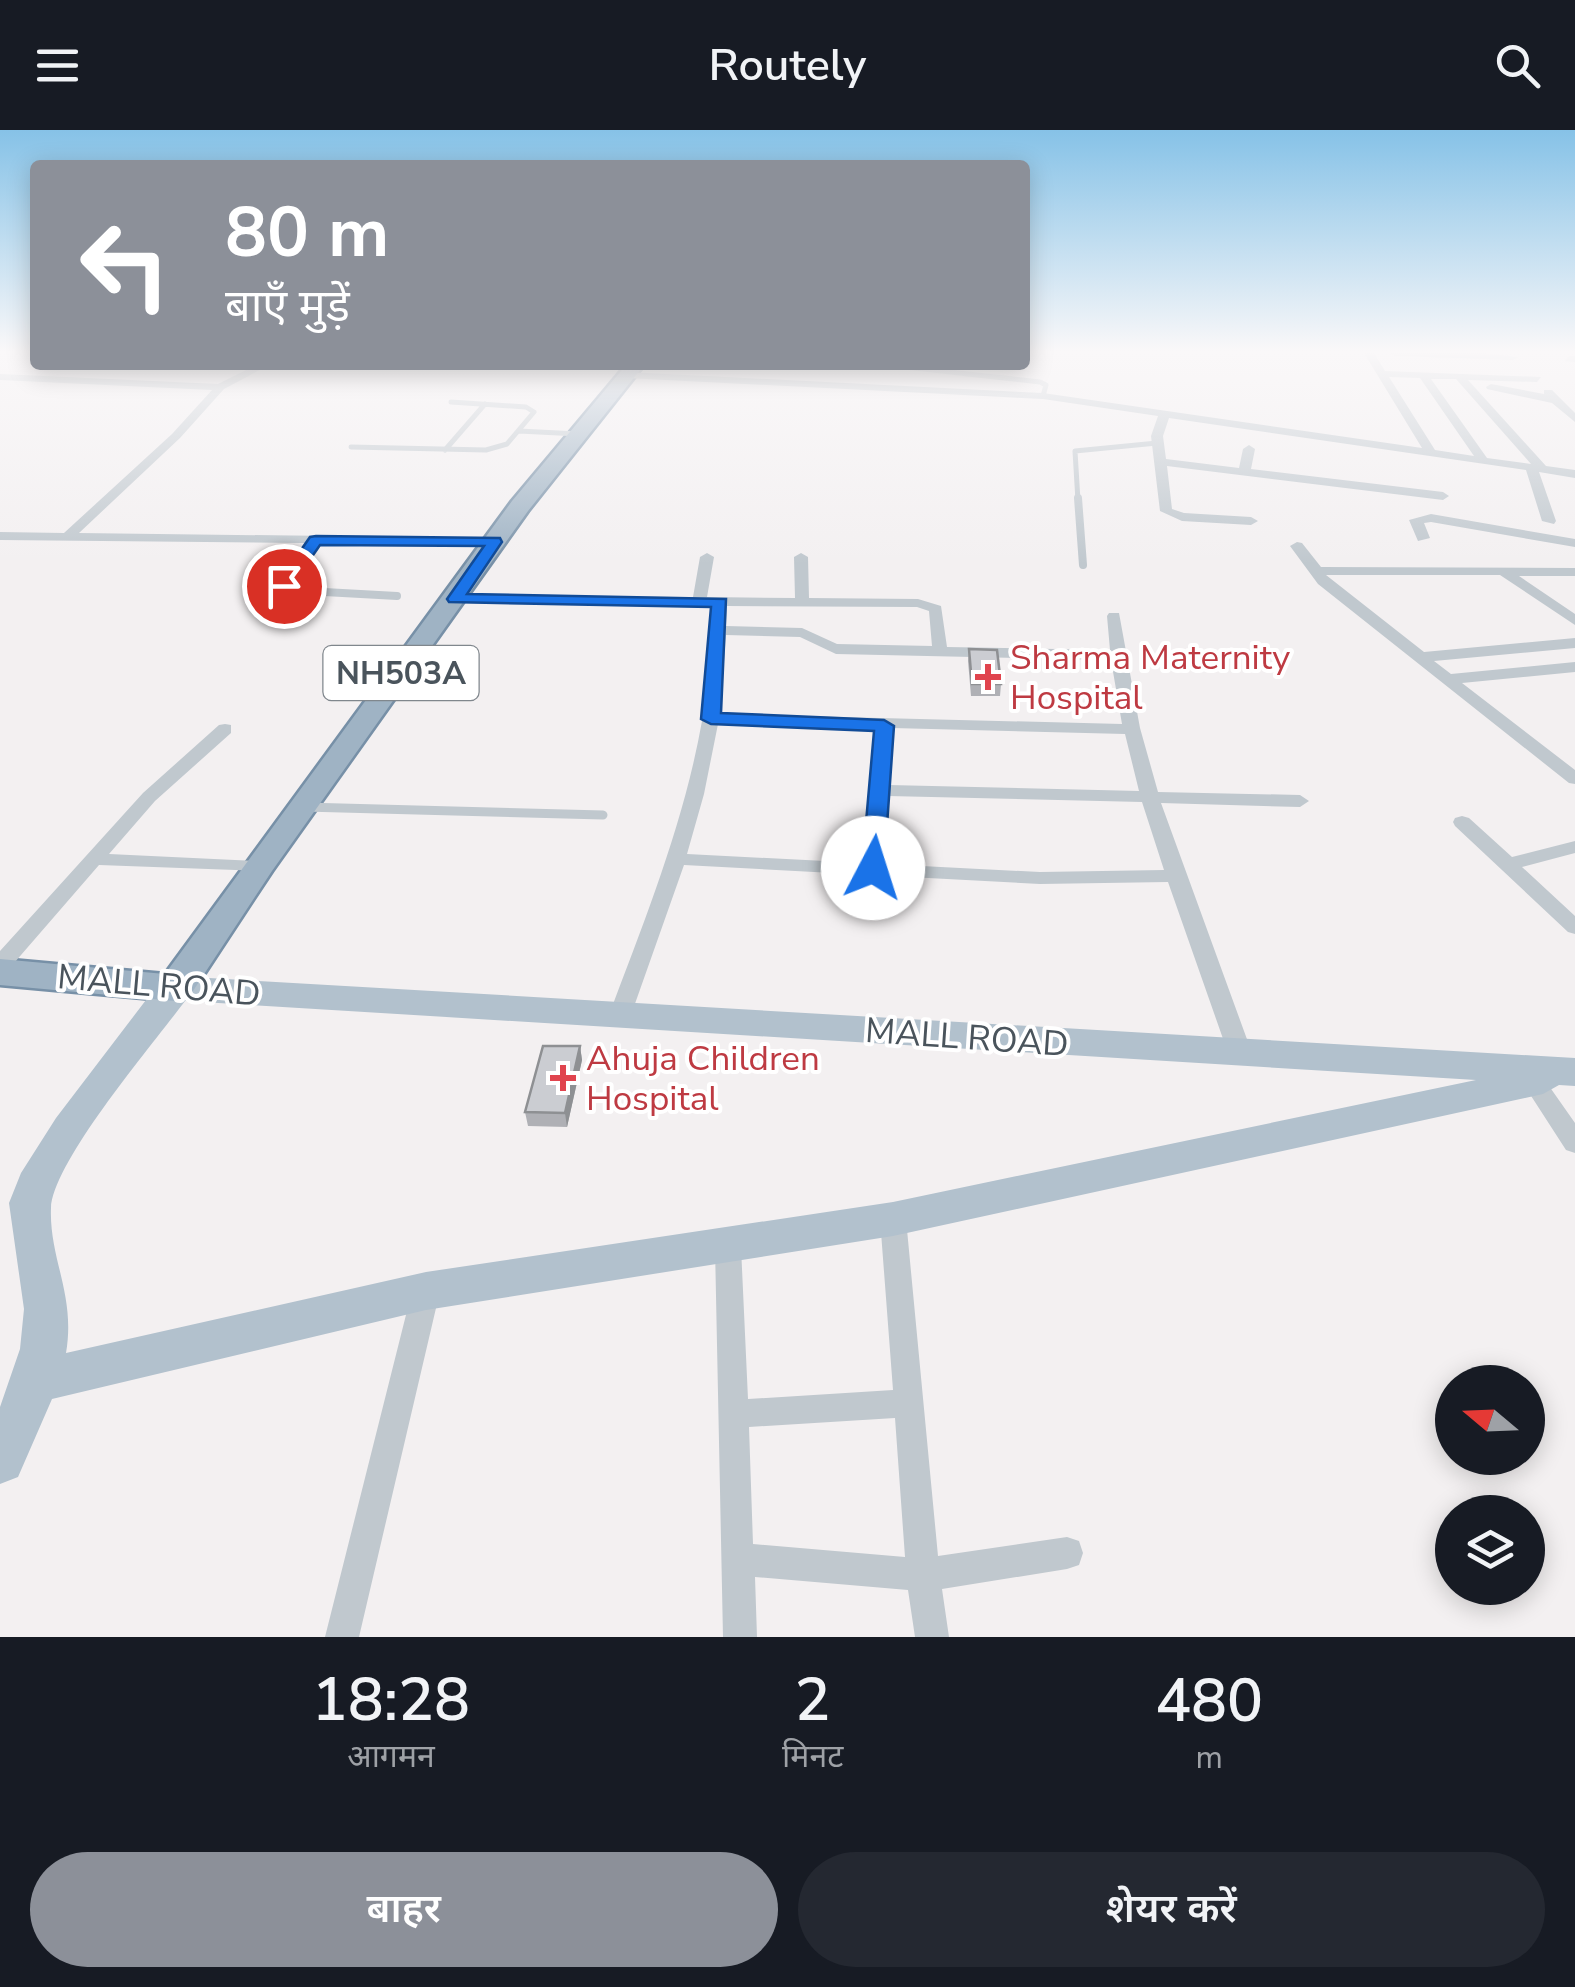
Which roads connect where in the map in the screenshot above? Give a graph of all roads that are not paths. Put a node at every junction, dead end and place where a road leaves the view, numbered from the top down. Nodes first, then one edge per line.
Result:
1 (187, 423) edge
2 (468, 423) edge
3 (524, 423) edge
4 (588, 423) edge
5 (1162, 423) edge
6 (1240, 423) edge
7 (1413, 423) edge
8 (1458, 423) edge
9 (1498, 423) edge
10 (519, 431) junction
11 (579, 434) junction
12 (1157, 443) junction
13 (351, 447) dead end
14 (1249, 449) dead end
15 (445, 450) junction
16 (1430, 452) junction
17 (1484, 460) junction
18 (1161, 462) junction
19 (1537, 469) junction
20 (1244, 472) junction
21 (1575, 474) edge
22 (1444, 496) dead end
23 (1251, 520) dead end
24 (1550, 521) dead end
25 (68, 535) junction
26 (0, 536) edge
27 (1423, 538) dead end
28 (316, 540) junction
29 (494, 542) junction
30 (1575, 543) edge
31 (1297, 546) dead end
32 (708, 556) dead end
33 (801, 557) dead end
34 (1083, 565) dead end
35 (1502, 570) junction
36 (1575, 572) edge
37 (1318, 573) junction
38 (398, 596) dead end
39 (455, 599) junction
40 (802, 601) junction
41 (700, 602) junction
42 (720, 602) junction
43 (1114, 616) dead end
44 (1575, 621) edge
45 (718, 630) junction
46 (1575, 643) edge
47 (940, 650) junction
48 (1117, 655) junction
49 (1424, 657) junction
50 (1575, 666) edge
51 (1450, 679) junction
52 (711, 719) junction
53 (884, 726) junction
54 (1132, 728) junction
55 (225, 730) dead end
56 (1575, 780) edge
57 (880, 790) junction
58 (1150, 796) junction
59 (1300, 801) dead end
60 (303, 807) junction
61 (603, 815) dead end
62 (1462, 822) dead end
63 (1575, 846) edge
64 (93, 859) junction
65 (676, 859) junction
66 (1508, 864) junction
67 (258, 867) junction
68 (873, 868) junction
69 (1178, 876) junction
70 (1575, 927) edge
71 (0, 968) edge
72 (176, 988) junction
73 (620, 1015) junction
74 (1240, 1053) junction
75 (1561, 1076) edge
76 (1575, 1144) edge
77 (893, 1219) junction
78 (728, 1246) junction
79 (426, 1291) junction
80 (38, 1381) junction
81 (909, 1403) junction
82 (735, 1414) junction
83 (0, 1460) edge
84 (1067, 1553) dead end
85 (740, 1558) junction
86 (923, 1575) junction
87 (342, 1637) edge
88 (740, 1637) edge
89 (932, 1637) edge

1 - 25 street
2 - 15 lane
3 - 10 lane
4 - 11 highway, NH503A
5 - 12 street
6 - 16 street
7 - 16 street
8 - 17 street
9 - 19 street
10 - 11 lane
10 - 15 lane
11 - 29 highway, NH503A
12 - 18 street
12 - 34 lane
13 - 15 lane
14 - 20 street
16 - 17 street
17 - 19 street
18 - 20 street
18 - 23 street
19 - 21 street
19 - 24 street
20 - 22 street
25 - 26 street
25 - 28 street
27 - 30 street
28 - 29 street
28 - 38 lane
29 - 39 highway, NH503A
31 - 37 street
32 - 41 street
33 - 40 street
35 - 36 street
35 - 37 street
35 - 44 street
37 - 49 street
39 - 41 street
39 - 60 highway, NH503A
40 - 42 street
40 - 47 street
41 - 42 street
42 - 45 street
43 - 48 street
45 - 47 street
45 - 52 street
46 - 49 street
47 - 48 street
48 - 54 street
49 - 51 street
50 - 51 street
51 - 56 street
52 - 53 street
52 - 65 street
53 - 54 street
53 - 57 street
54 - 58 street
55 - 64 street
57 - 58 street
57 - 68 street
58 - 59 street
58 - 69 street
60 - 61 lane
60 - 67 highway, NH503A
62 - 66 street
63 - 66 street
64 - 67 street
64 - 71 street
65 - 68 street
65 - 73 street
66 - 70 street
67 - 72 highway, NH503A
68 - 69 street
69 - 74 street
71 - 72 highway, MALL ROAD
72 - 73 main road, MALL ROAD
72 - 80 main road
73 - 74 main road, MALL ROAD
74 - 75 main road, MALL ROAD
75 - 76 street
75 - 77 main road
77 - 78 main road
77 - 81 street
78 - 79 main road
78 - 82 street
79 - 80 main road
79 - 87 street
80 - 83 main road
81 - 82 street
81 - 86 street
82 - 85 street
84 - 86 street
85 - 86 street
85 - 88 street
86 - 89 street

